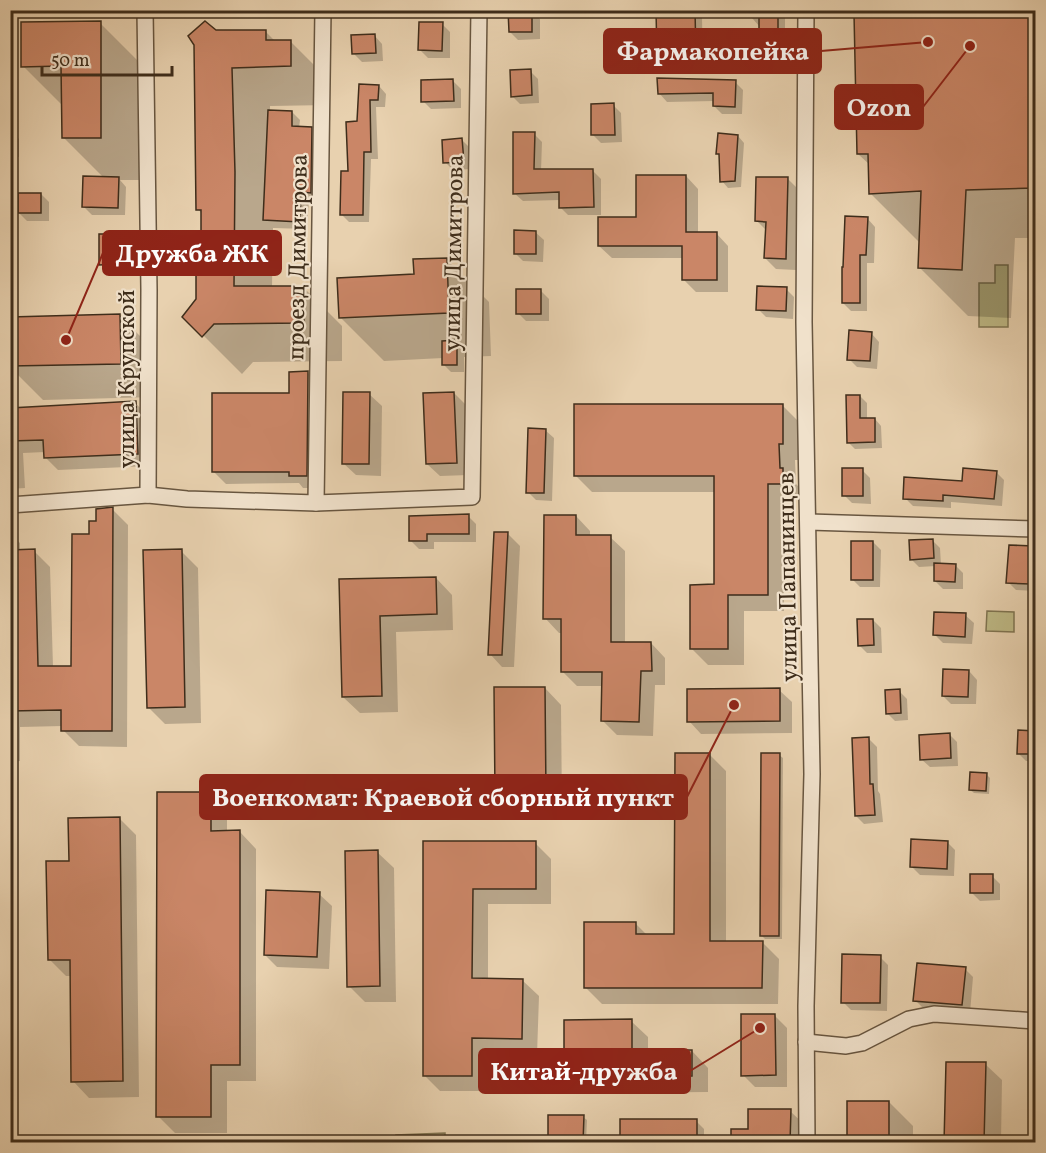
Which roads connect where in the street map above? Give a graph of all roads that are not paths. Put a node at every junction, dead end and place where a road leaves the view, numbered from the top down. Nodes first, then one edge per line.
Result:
1 (146, 10) edge
2 (323, 10) edge
3 (479, 10) edge
4 (806, 10) edge
5 (148, 495) junction
6 (316, 503) junction
7 (10, 504) edge
8 (809, 522) junction
9 (1035, 529) edge
10 (1035, 1021) edge
11 (806, 1042) junction
12 (807, 1143) edge

1 - 5 street, улица Крупской
2 - 6 street, проезд Димитрова
3 - 6 street, улица Димитрова
4 - 8 street, улица Папанинцев
5 - 6 street
5 - 7 street
8 - 9 street
8 - 11 street, улица Папанинцев
10 - 11 street
11 - 12 street, улица Папанинцев

